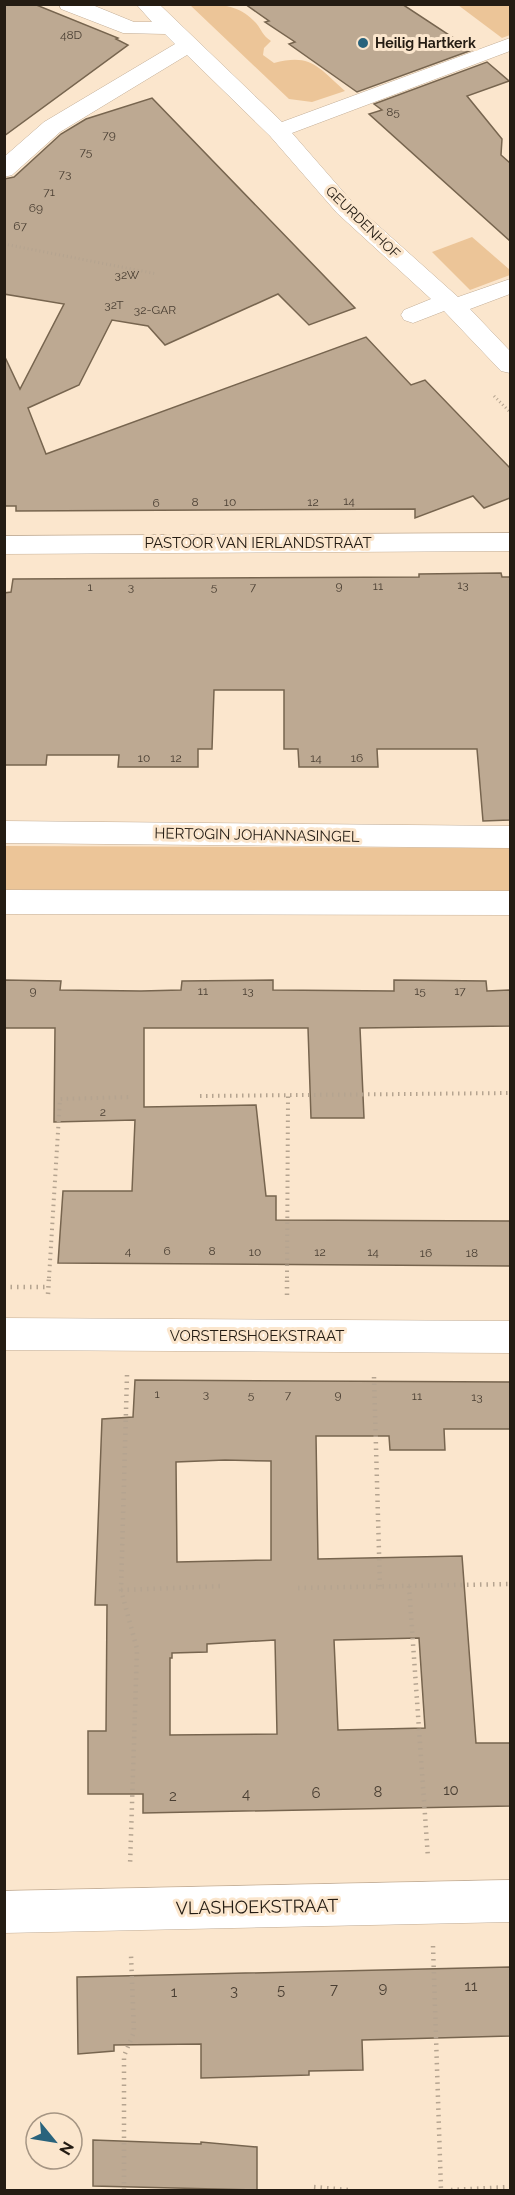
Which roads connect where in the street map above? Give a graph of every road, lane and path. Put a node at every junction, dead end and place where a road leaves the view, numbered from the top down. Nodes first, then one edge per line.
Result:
1 (69, 4) edge
2 (146, 4) edge
3 (169, 28) junction
4 (510, 44) edge
5 (188, 45) junction
6 (278, 131) junction
7 (4, 170) edge
8 (4, 244) edge
9 (158, 274) dead end
10 (510, 286) edge
11 (450, 304) junction
12 (413, 315) dead end
13 (510, 365) edge
14 (510, 542) edge
15 (4, 545) edge
16 (4, 832) edge
17 (510, 837) edge
18 (4, 902) edge
19 (510, 903) edge
20 (510, 1093) edge
21 (288, 1095) junction
22 (200, 1096) dead end
23 (132, 1097) dead end
24 (4, 1287) edge
25 (48, 1287) junction
26 (4, 1334) edge
27 (45, 1334) junction
28 (128, 1335) junction
29 (287, 1337) junction
30 (373, 1337) junction
31 (510, 1337) edge
32 (510, 1584) edge
33 (223, 1586) dead end
34 (410, 1586) junction
35 (380, 1587) junction
36 (298, 1588) dead end
37 (121, 1590) junction
38 (510, 1901) edge
39 (431, 1903) junction
40 (129, 1909) junction
41 (4, 1912) edge
42 (314, 2187) dead end
43 (510, 2187) edge
44 (124, 2190) edge
45 (348, 2190) edge
46 (441, 2190) edge
47 (451, 2190) edge

1 - 3 street
2 - 3 street, GEURDENHOF
3 - 5 street, GEURDENHOF
4 - 6 street
5 - 6 street, GEURDENHOF
5 - 7 street
6 - 11 street, GEURDENHOF
8 - 9 path
10 - 11 street
11 - 12 street
11 - 13 street, GEURDENHOF
14 - 15 street, PASTOOR VAN IERLANDSTRAAT
16 - 17 street, HERTOGIN JOHANNASINGEL
18 - 19 street
20 - 21 path
21 - 22 path
21 - 29 path
23 - 25 path
24 - 25 path
25 - 27 path
26 - 27 street, VORSTERSHOEKSTRAAT
27 - 28 street, VORSTERSHOEKSTRAAT
28 - 29 street, VORSTERSHOEKSTRAAT
28 - 37 path
29 - 30 street, VORSTERSHOEKSTRAAT
30 - 31 street, VORSTERSHOEKSTRAAT
30 - 35 path
32 - 34 path
33 - 37 path
34 - 35 path
34 - 39 path
35 - 36 path
37 - 40 path
38 - 39 street, VLASHOEKSTRAAT
39 - 40 street, VLASHOEKSTRAAT
39 - 46 path
40 - 41 street, VLASHOEKSTRAAT
40 - 44 path
42 - 45 path
43 - 47 path

